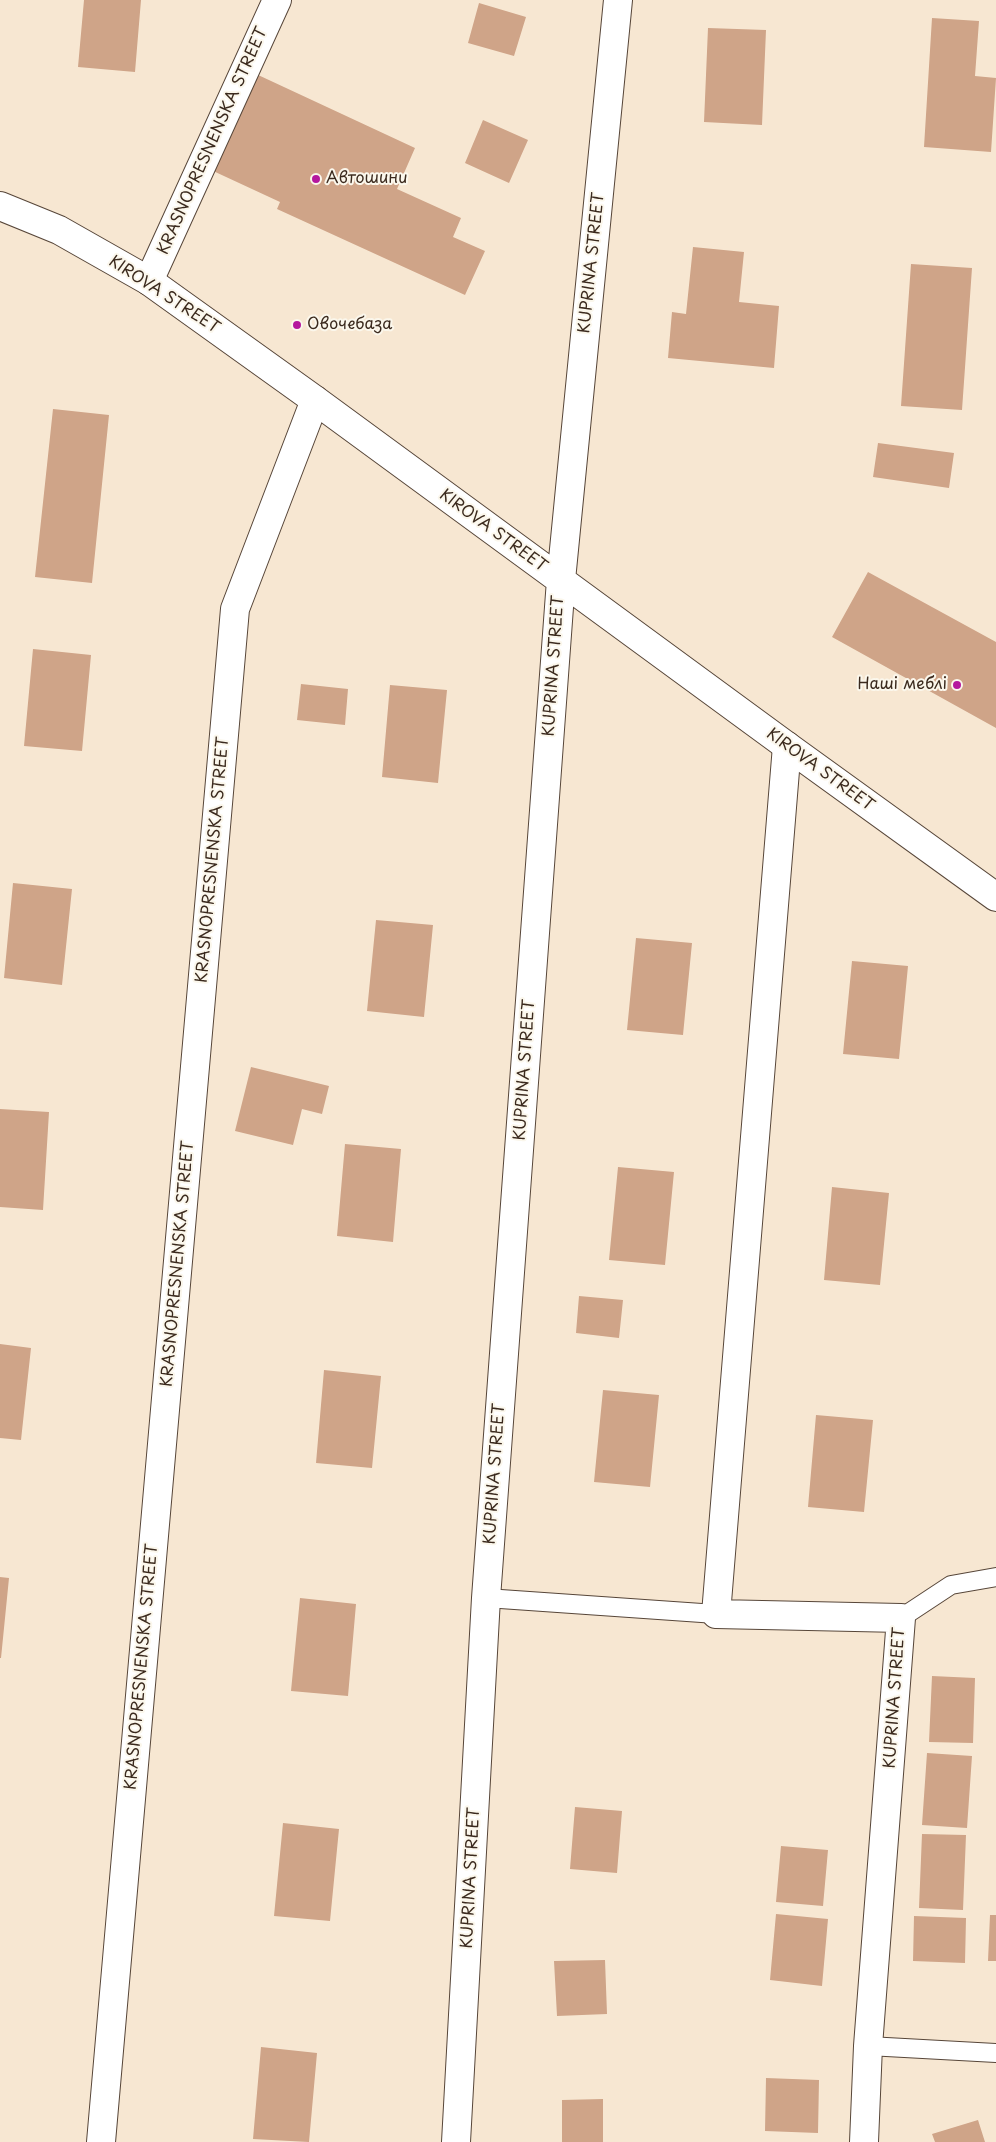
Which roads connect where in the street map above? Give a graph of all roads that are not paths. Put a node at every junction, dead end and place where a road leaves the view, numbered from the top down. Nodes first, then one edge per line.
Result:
1 (277, 0) edge
2 (618, 0) edge
3 (0, 206) edge
4 (150, 282) junction
5 (315, 400) junction
6 (561, 580) junction
7 (787, 746) junction
8 (996, 897) edge
9 (996, 1577) edge
10 (486, 1598) junction
11 (716, 1614) junction
12 (901, 1618) junction
13 (868, 2046) junction
14 (996, 2053) edge
15 (101, 2142) edge
16 (456, 2142) edge
17 (864, 2142) edge

1 - 4 street, KRASNOPRESNENSKA STREET
2 - 6 street, KUPRINA STREET
3 - 4 street, KIROVA STREET
4 - 5 street, KIROVA STREET
5 - 6 street, KIROVA STREET
5 - 15 street, KRASNOPRESNENSKA STREET
6 - 7 street, KIROVA STREET
6 - 10 street, KUPRINA STREET
7 - 8 street, KIROVA STREET
7 - 11 street
9 - 12 lane
10 - 11 lane
10 - 16 street, KUPRINA STREET
11 - 12 street, KUPRINA STREET
12 - 13 street, KUPRINA STREET
13 - 14 lane
13 - 17 street, KUPRINA STREET

